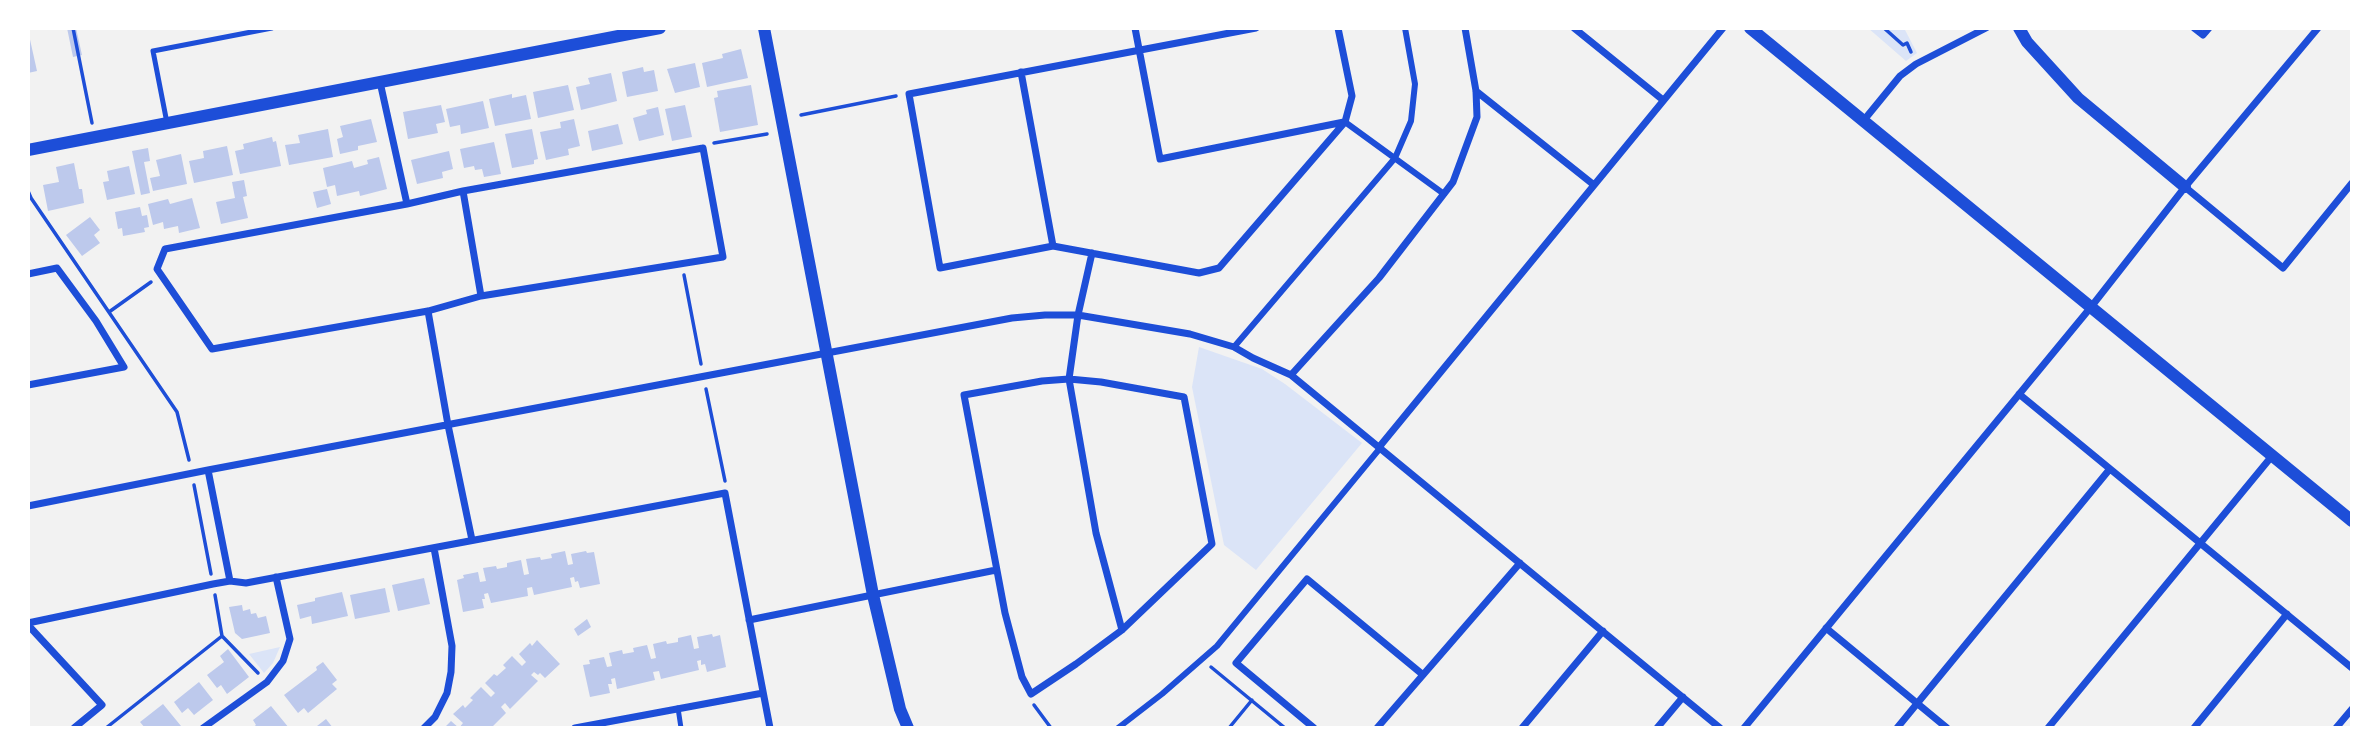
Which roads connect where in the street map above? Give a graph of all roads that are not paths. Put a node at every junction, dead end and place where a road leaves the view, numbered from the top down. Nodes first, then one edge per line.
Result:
1 (272, 28) edge
2 (660, 28) edge
3 (764, 28) edge
4 (1135, 28) edge
5 (1256, 28) edge
6 (1338, 28) edge
7 (1405, 28) edge
8 (1465, 28) edge
9 (1574, 28) edge
10 (1723, 28) edge
11 (1751, 28) edge
12 (1986, 28) edge
13 (2019, 28) edge
14 (2194, 28) edge
15 (2209, 28) edge
16 (2318, 28) edge
17 (1139, 50) junction
18 (1021, 72) junction
19 (380, 82) junction
20 (1476, 91) junction
21 (1663, 100) junction
22 (1864, 120) junction
23 (1345, 122) junction
24 (167, 123) junction
25 (28, 150) edge
26 (1395, 158) junction
27 (2352, 183) edge
28 (1594, 185) junction
29 (2185, 187) junction
30 (463, 191) junction
31 (1444, 194) junction
32 (407, 204) junction
33 (1053, 246) junction
34 (1092, 253) junction
35 (28, 274) edge
36 (481, 296) junction
37 (2091, 307) junction
38 (428, 311) junction
39 (1078, 315) junction
40 (1234, 347) junction
41 (827, 353) junction
42 (1291, 374) junction
43 (1069, 379) junction
44 (28, 384) edge
45 (2019, 394) junction
46 (448, 425) junction
47 (1380, 447) junction
48 (2272, 456) junction
49 (208, 470) junction
50 (2109, 470) junction
51 (28, 506) edge
52 (2352, 521) edge
53 (472, 540) junction
54 (2200, 543) junction
55 (434, 548) junction
56 (1520, 562) junction
57 (996, 570) junction
58 (276, 578) junction
59 (230, 581) junction
60 (873, 595) junction
61 (2287, 614) junction
62 (749, 620) junction
63 (28, 624) edge
64 (1826, 628) junction
65 (1122, 630) junction
66 (1603, 631) junction
67 (2352, 668) edge
68 (1422, 674) junction
69 (763, 692) junction
70 (1683, 697) junction
71 (1917, 703) junction
72 (678, 709) junction
73 (2352, 709) edge
74 (74, 728) edge
75 (203, 728) edge
76 (424, 728) edge
77 (575, 728) edge
78 (681, 728) edge
79 (770, 728) edge
80 (908, 728) edge
81 (1118, 728) edge
82 (1314, 728) edge
83 (1377, 728) edge
84 (1522, 728) edge
85 (1657, 728) edge
86 (1720, 728) edge
87 (1744, 728) edge
88 (1897, 728) edge
89 (1947, 728) edge
90 (2048, 728) edge
91 (2194, 728) edge
92 (2336, 728) edge

1 - 24 lane
2 - 19 street
3 - 41 street
4 - 17 street
5 - 17 street
6 - 23 street
7 - 26 street
8 - 20 street
9 - 21 street
10 - 21 street
11 - 22 street
12 - 22 street
13 - 29 street
14 - 15 street
16 - 29 street
17 - 18 street
17 - 23 street
18 - 33 street
18 - 33 street
19 - 24 street
19 - 32 street
20 - 28 street
20 - 31 street
21 - 28 street
22 - 37 street
23 - 26 street
23 - 34 street
24 - 25 street
26 - 31 street
26 - 40 street
27 - 29 street
28 - 47 street
29 - 37 street
30 - 32 street
30 - 36 street
30 - 36 street
31 - 42 street
32 - 38 street
33 - 34 street
34 - 39 street
35 - 44 street
36 - 38 street
37 - 45 street
37 - 48 street
38 - 46 street
39 - 40 street
39 - 41 street
39 - 43 street
40 - 42 street
41 - 46 street
41 - 60 street
42 - 47 street
43 - 57 street
43 - 65 street
43 - 65 street
45 - 50 street
45 - 64 street
46 - 49 street
46 - 53 street
47 - 56 street
47 - 81 street
48 - 52 street
48 - 54 street
49 - 51 street
49 - 59 street
50 - 54 street
50 - 71 street
53 - 55 street
53 - 62 street
54 - 61 street
54 - 90 street
55 - 58 street
55 - 76 street
56 - 66 street
56 - 68 street
57 - 60 street
57 - 65 street
58 - 59 street
58 - 75 street
59 - 63 street
60 - 62 street
60 - 80 street
61 - 67 street
61 - 91 street
62 - 69 street
63 - 74 street
64 - 71 street
64 - 87 street
66 - 70 street
66 - 84 street
68 - 82 street
68 - 83 street
69 - 72 street
69 - 79 street
70 - 85 street
70 - 86 street
71 - 88 street
71 - 89 street
72 - 77 street
72 - 78 lane
73 - 92 street

